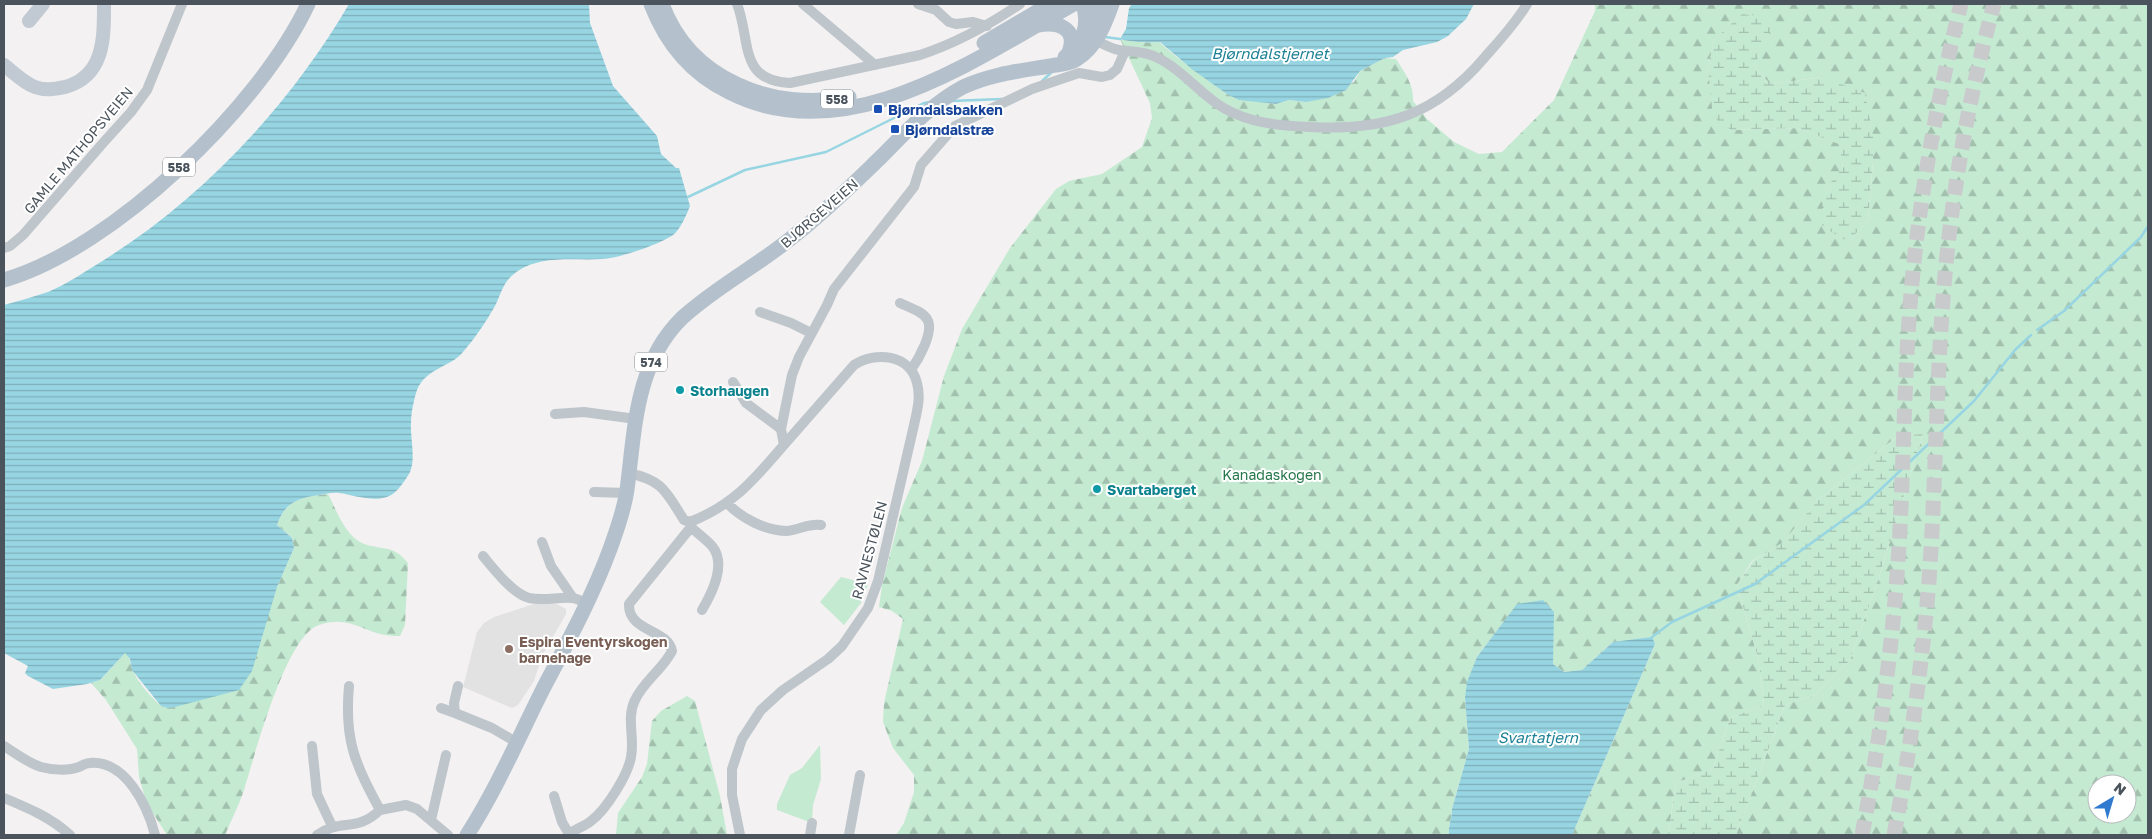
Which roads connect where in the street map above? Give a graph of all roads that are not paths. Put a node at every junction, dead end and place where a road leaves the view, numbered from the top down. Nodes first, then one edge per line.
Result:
1 (43, 4) edge
2 (104, 4) edge
3 (182, 4) edge
4 (308, 4) edge
5 (651, 4) edge
6 (662, 4) edge
7 (802, 4) edge
8 (918, 4) edge
9 (1020, 4) edge
10 (1050, 4) edge
11 (1074, 4) edge
12 (1083, 4) edge
13 (1096, 4) edge
14 (1112, 4) edge
15 (1527, 4) edge
16 (741, 5) edge
17 (30, 21) dead end
18 (1037, 25) junction
19 (987, 26) junction
20 (1090, 37) junction
21 (1125, 51) junction
22 (1068, 55) junction
23 (4, 65) edge
24 (875, 65) junction
25 (1054, 65) junction
26 (4, 248) edge
27 (4, 280) edge
28 (900, 303) dead end
29 (760, 312) dead end
30 (811, 333) junction
31 (910, 370) junction
32 (733, 382) dead end
33 (555, 414) dead end
34 (636, 419) junction
35 (781, 429) junction
36 (784, 445) junction
37 (628, 473) junction
38 (594, 492) dead end
39 (626, 493) junction
40 (727, 503) junction
41 (690, 525) junction
42 (821, 525) dead end
43 (542, 542) dead end
44 (484, 556) dead end
45 (580, 600) junction
46 (702, 610) dead end
47 (349, 686) dead end
48 (458, 686) dead end
49 (441, 708) dead end
50 (455, 713) junction
51 (516, 742) junction
52 (4, 746) edge
53 (312, 746) dead end
54 (446, 755) dead end
55 (860, 775) dead end
56 (554, 796) dead end
57 (4, 798) edge
58 (380, 810) junction
59 (430, 820) junction
60 (812, 823) dead end
61 (332, 826) junction
62 (569, 834) edge
63 (70, 835) edge
64 (155, 835) edge
65 (317, 835) edge
66 (448, 835) edge
67 (467, 835) edge
68 (740, 835) edge
69 (810, 835) edge
70 (849, 835) edge

1 - 17 street
2 - 23 street
3 - 26 street, GAMLE MATHOPSVEIEN
4 - 27 main road, 558
5 - 18 main road, 558
6 - 10 main road, 558
7 - 24 street
8 - 19 street
9 - 19 street
11 - 18 main road, 558
12 - 20 main road
13 - 20 main road
14 - 20 main road, BJØRGEVEIEN / 574
15 - 21 street
16 - 24 street
18 - 22 main road
19 - 24 street
20 - 21 street
20 - 22 main road, BJØRGEVEIEN / 574
20 - 25 main road, BJØRGEVEIEN / 574
21 - 30 street
22 - 25 main road, BJØRGEVEIEN / 574
25 - 34 main road, BJØRGEVEIEN / 574
28 - 31 street
29 - 30 street
30 - 35 street
31 - 36 street
31 - 68 street, RAVNESTØLEN
32 - 35 street
33 - 34 street
34 - 37 main road, BJØRGEVEIEN / 574
35 - 36 street
36 - 40 street
37 - 39 main road, BJØRGEVEIEN / 574
37 - 41 street
38 - 39 street
39 - 45 main road, BJØRGEVEIEN / 574
40 - 41 street
40 - 42 street
41 - 46 street
41 - 62 street
43 - 45 street
44 - 45 street
45 - 51 main road, BJØRGEVEIEN / 574
47 - 58 street
48 - 50 street
49 - 50 street
50 - 51 street
51 - 67 main road, BJØRGEVEIEN / 574
52 - 64 street
53 - 61 street
54 - 59 street
55 - 70 street
56 - 62 street
57 - 63 street
58 - 59 street
58 - 61 street
59 - 66 street
60 - 69 street
61 - 65 street

